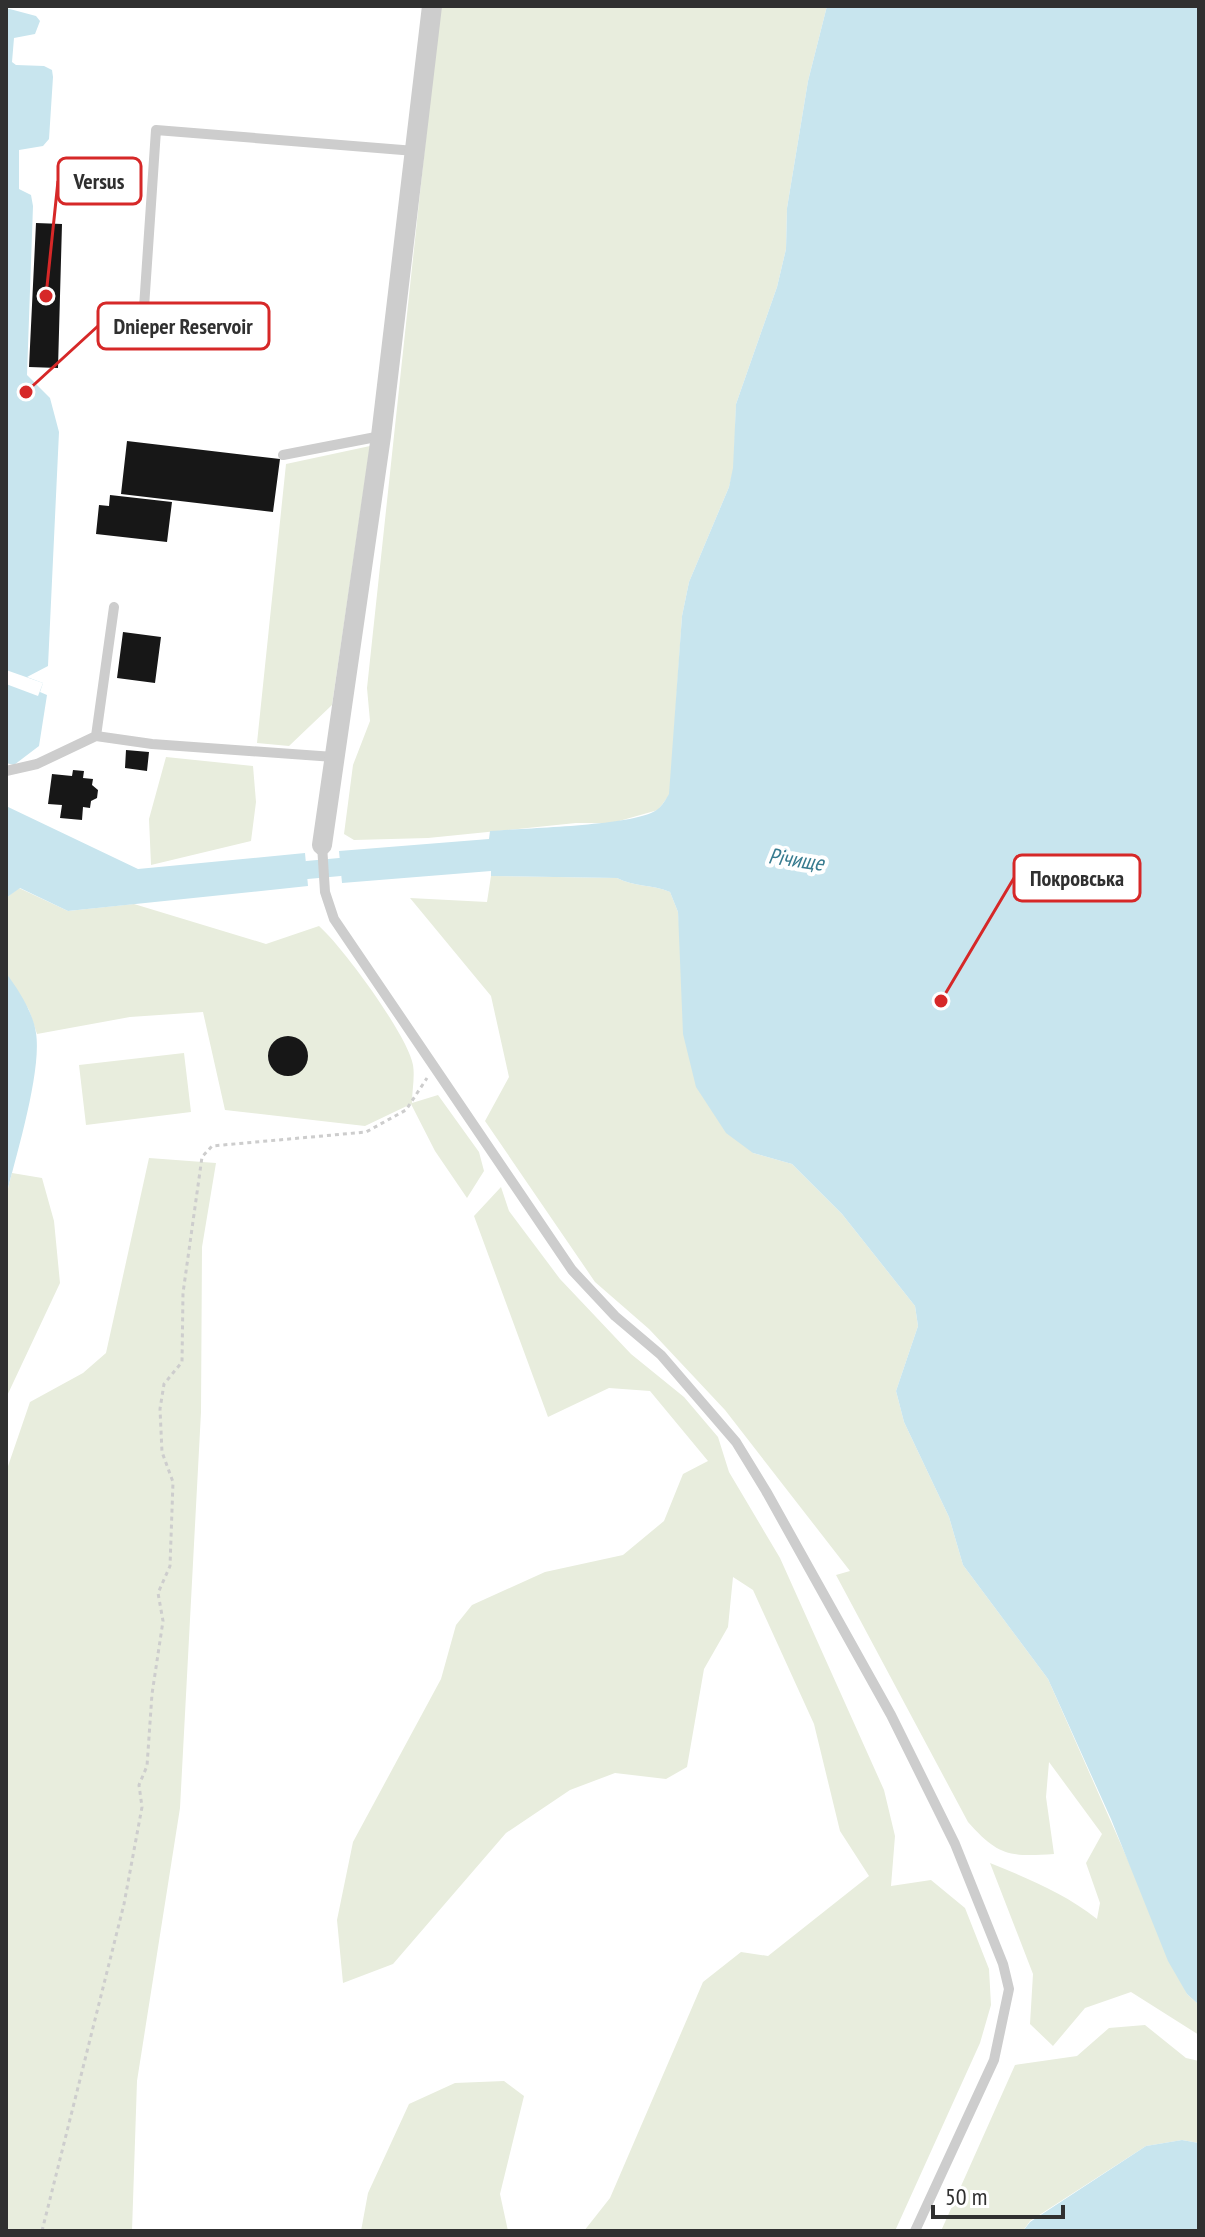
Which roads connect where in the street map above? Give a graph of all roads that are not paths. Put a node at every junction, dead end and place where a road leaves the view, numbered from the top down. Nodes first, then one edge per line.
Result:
1 (432, 6) edge
2 (415, 151) junction
3 (142, 337) dead end
4 (381, 436) junction
5 (283, 455) dead end
6 (114, 607) dead end
7 (96, 736) junction
8 (334, 757) junction
9 (6, 771) edge
10 (322, 845) joint
11 (915, 2231) edge

1 - 2 street
2 - 3 lane
2 - 4 street
4 - 5 lane
4 - 8 street
6 - 7 lane
7 - 8 lane
7 - 9 lane
8 - 10 street
10 - 11 lane

